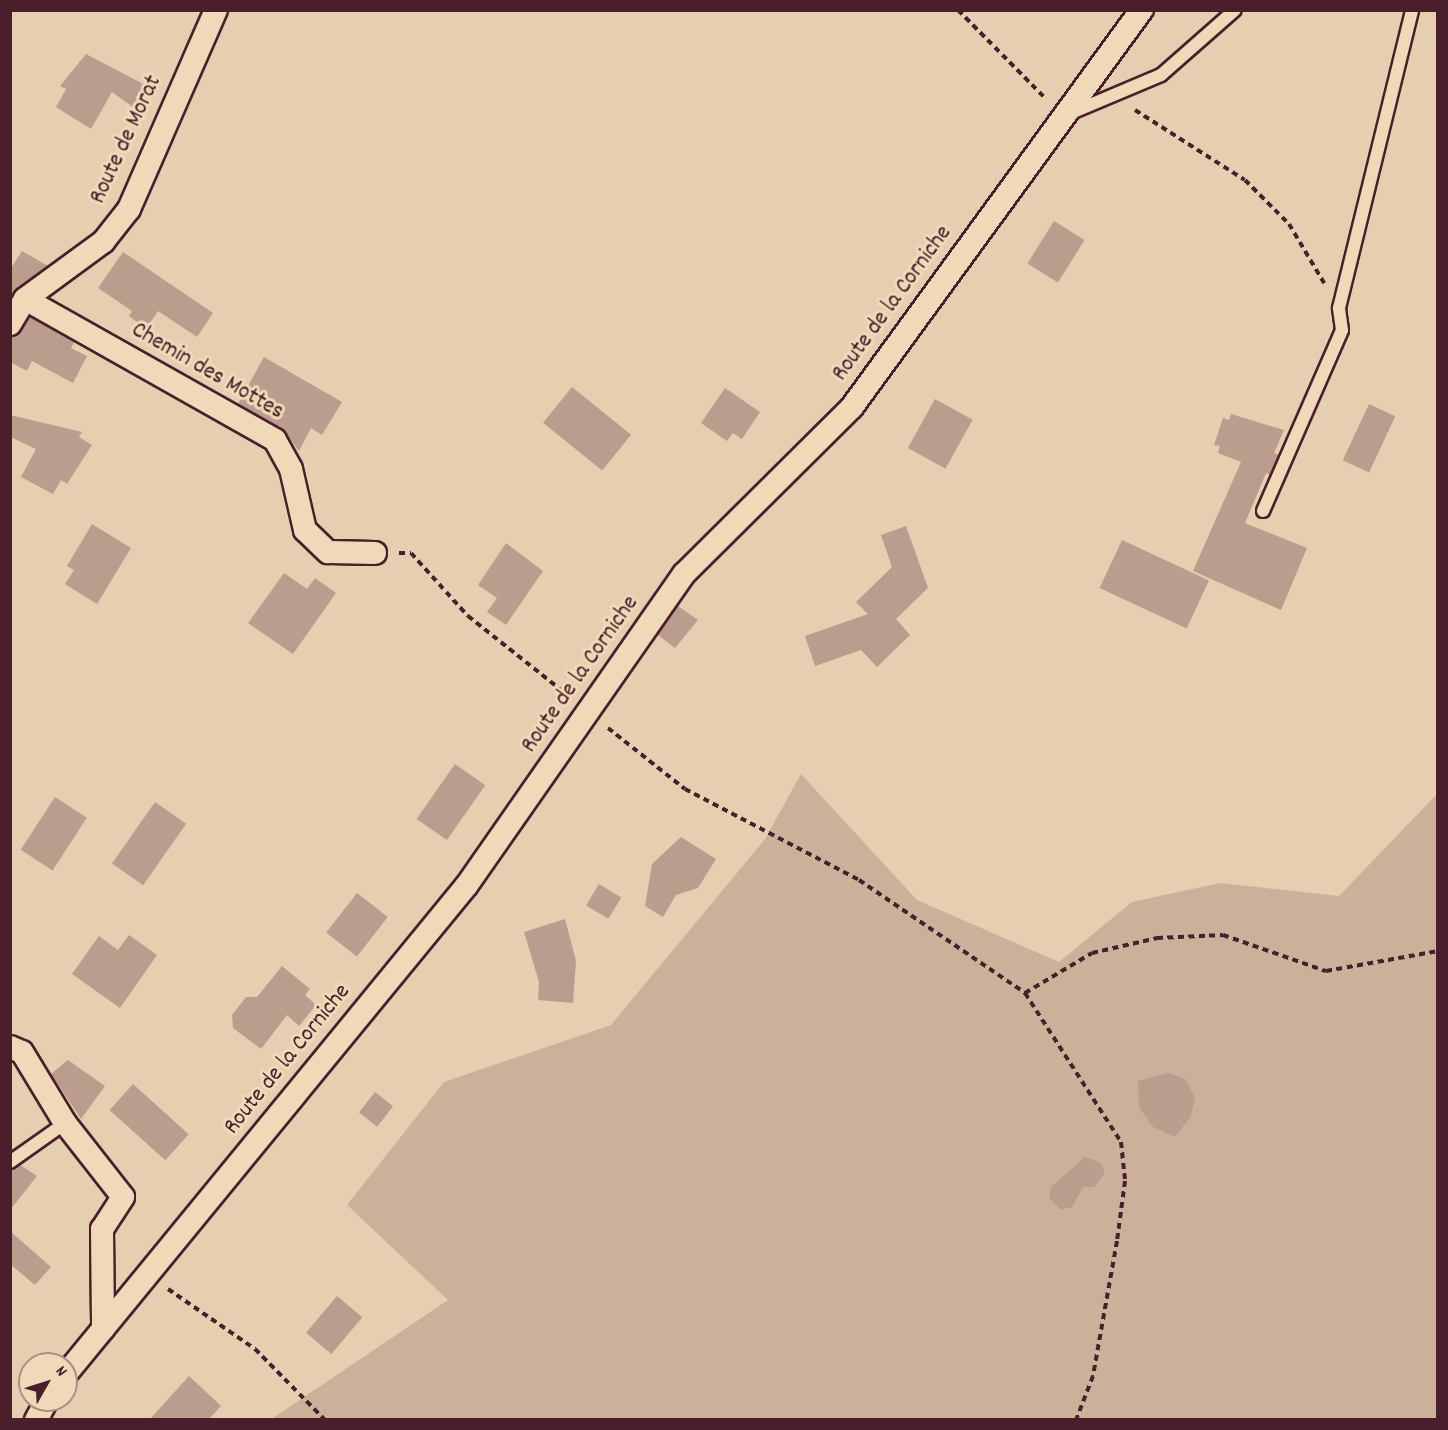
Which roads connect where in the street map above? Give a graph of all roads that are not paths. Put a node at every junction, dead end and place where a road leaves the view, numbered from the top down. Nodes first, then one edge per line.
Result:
1 (216, 10) edge
2 (1142, 10) edge
3 (1235, 10) edge
4 (1412, 10) edge
5 (1064, 116) junction
6 (25, 299) junction
7 (10, 324) edge
8 (1263, 511) dead end
9 (375, 553) road end
10 (10, 1047) edge
11 (65, 1123) junction
12 (10, 1162) edge
13 (103, 1329) junction
14 (78, 1359) edge

1 - 6 street, Route de Morat
2 - 5 street, Route de la Corniche
3 - 5 lane
4 - 8 lane
5 - 13 street, Route de la Corniche
6 - 7 street, Route de Morat
6 - 9 street, Chemin des Mottes
10 - 11 street
11 - 12 lane
11 - 13 street
13 - 14 street, Route de la Corniche

